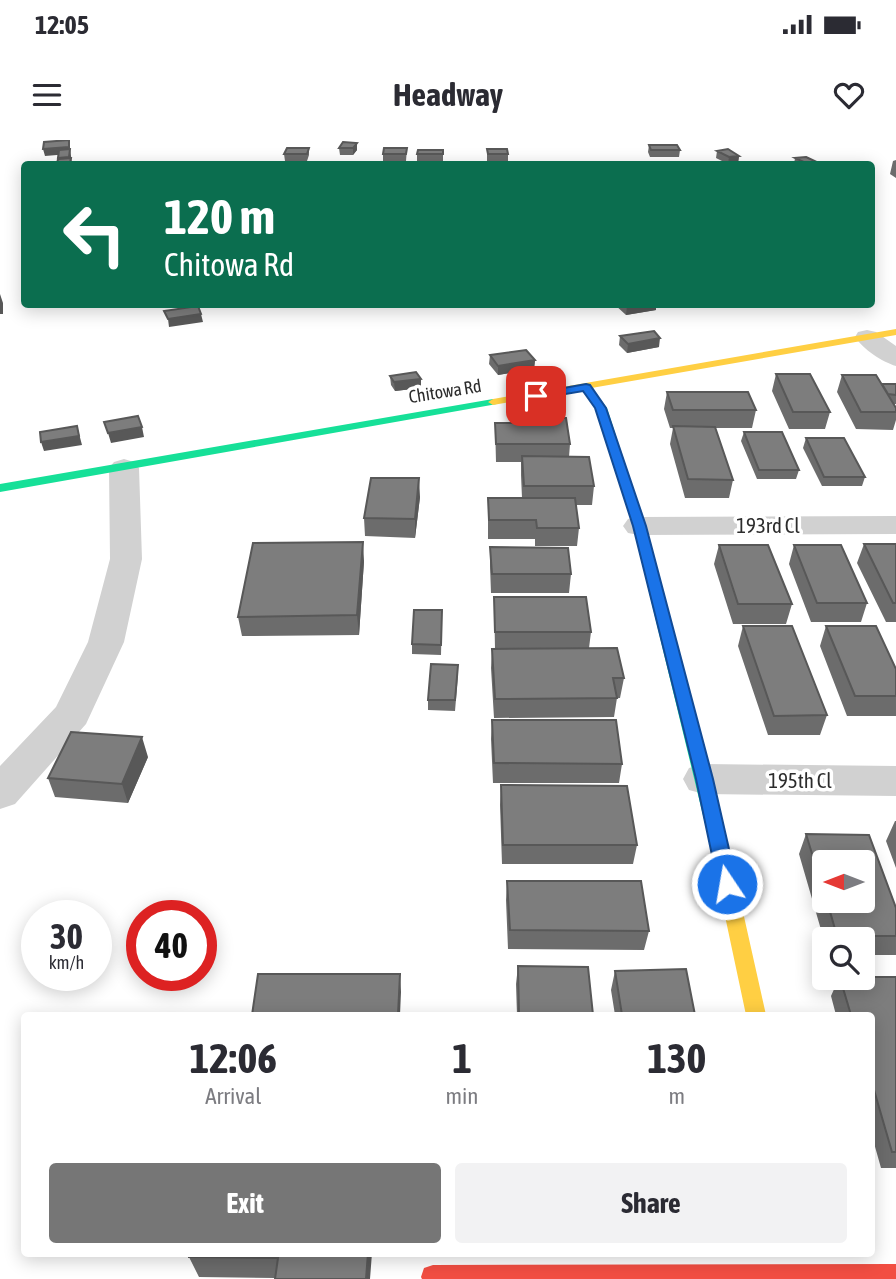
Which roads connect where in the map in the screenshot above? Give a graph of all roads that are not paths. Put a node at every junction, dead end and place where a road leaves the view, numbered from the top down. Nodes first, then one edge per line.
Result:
1 (896, 332) edge
2 (867, 337) junction
3 (896, 358) edge
4 (586, 388) junction
5 (124, 468) junction
6 (0, 488) edge
7 (896, 525) edge
8 (639, 526) junction
9 (704, 779) junction
10 (896, 781) edge
11 (0, 793) edge
12 (755, 1012) edge
13 (433, 1270) edge
14 (812, 1270) edge
15 (896, 1276) edge

1 - 2 street, Chitowa Rd
2 - 3 street
2 - 4 street, Chitowa Rd
4 - 5 street, Chitowa Rd
4 - 8 street
5 - 6 street, Chitowa Rd
5 - 11 street
7 - 8 street, 193rd Cl
8 - 9 street
9 - 10 street, 195th Cl
9 - 12 street
13 - 14 street
14 - 15 street

